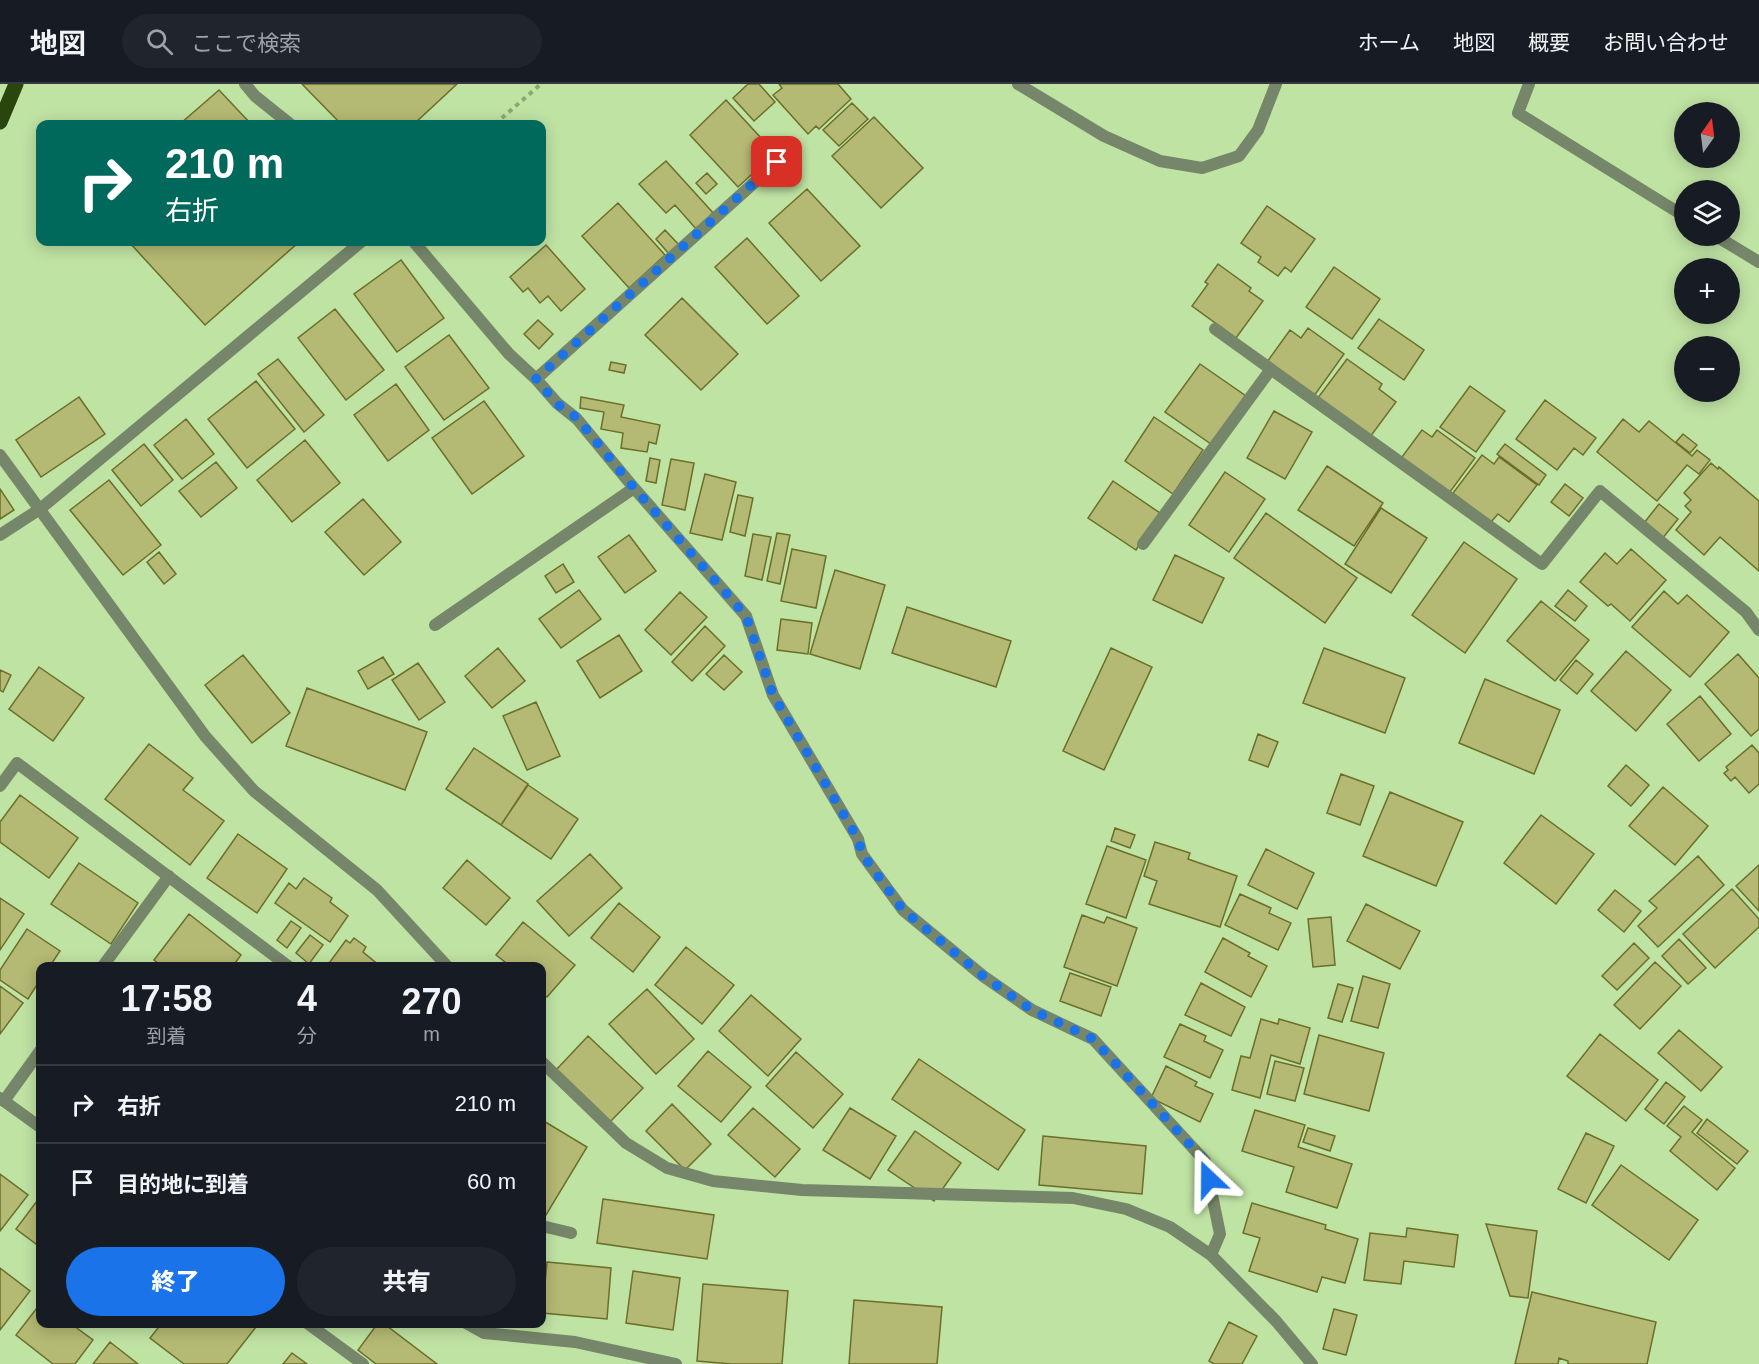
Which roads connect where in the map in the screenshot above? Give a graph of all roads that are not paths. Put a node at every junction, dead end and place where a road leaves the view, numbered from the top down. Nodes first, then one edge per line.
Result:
1 (16, 84) edge
2 (245, 84) edge
3 (1018, 84) edge
4 (1276, 84) edge
5 (1529, 84) edge
6 (285, 120) edge
7 (0, 122) edge
8 (795, 146) dead end
9 (1674, 210) edge
10 (356, 246) edge
11 (417, 246) edge
12 (1733, 246) edge
13 (1759, 262) edge
14 (1215, 329) dead end
15 (1271, 369) junction
16 (536, 379) junction
17 (0, 455) edge
18 (634, 488) junction
19 (40, 508) junction
20 (0, 535) edge
21 (1143, 544) dead end
22 (435, 625) dead end
23 (1759, 630) edge
24 (0, 786) edge
25 (169, 876) junction
26 (106, 962) edge
27 (283, 962) edge
28 (443, 962) edge
29 (36, 1056) edge
30 (546, 1066) edge
31 (2, 1099) edge
32 (36, 1124) edge
33 (546, 1227) edge
34 (571, 1233) dead end
35 (1211, 1255) junction
36 (314, 1328) edge
37 (487, 1328) edge
38 (363, 1364) edge
39 (676, 1364) edge
40 (1312, 1364) edge

1 - 7 main road
2 - 6 street
3 - 4 street
5 - 9 street
8 - 16 street
10 - 19 street
11 - 16 street
12 - 13 street
14 - 15 street
15 - 21 street
15 - 23 street
16 - 18 street
17 - 19 street
18 - 22 street
18 - 35 street
19 - 20 street
19 - 28 street
24 - 25 street
25 - 26 street
25 - 27 street
29 - 31 street
30 - 35 street
31 - 32 street
33 - 34 street
35 - 40 street
36 - 38 street
37 - 39 street

